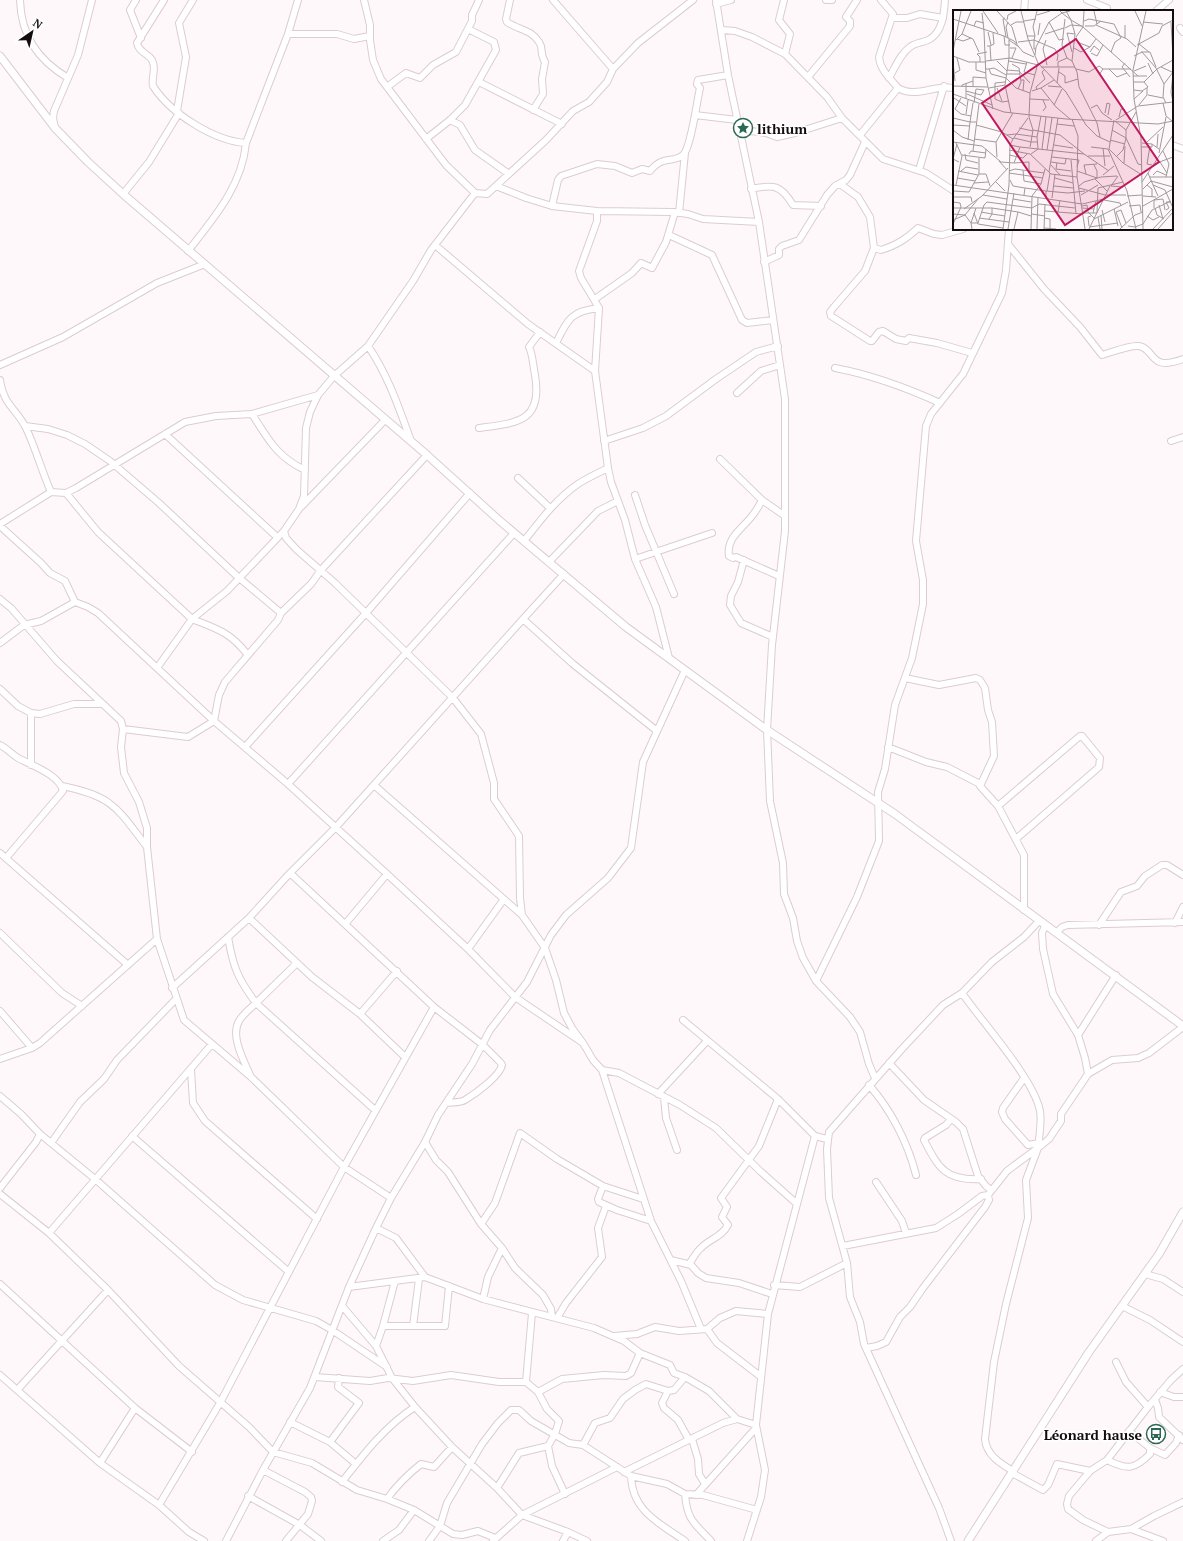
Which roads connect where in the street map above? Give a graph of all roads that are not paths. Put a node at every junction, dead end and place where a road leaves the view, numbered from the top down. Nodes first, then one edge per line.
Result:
1 (20, 0) edge
2 (92, 0) edge
3 (136, 0) edge
4 (164, 0) edge
5 (193, 0) edge
6 (298, 0) edge
7 (364, 0) edge
8 (479, 0) edge
9 (510, 0) edge
10 (553, 0) edge
11 (692, 0) edge
12 (731, 0) edge
13 (784, 0) edge
14 (826, 0) edge
15 (832, 0) edge
16 (857, 0) edge
17 (881, 0) edge
18 (945, 0) edge
19 (1025, 0) edge
20 (1087, 0) edge
21 (1109, 0) edge
22 (1169, 0) edge
23 (716, 2) edge
24 (1107, 9) edge
25 (1024, 10) edge
26 (1157, 10) edge
27 (893, 18) junction
28 (943, 18) junction
29 (468, 29) junction
30 (722, 30) junction
31 (288, 34) junction
32 (370, 36) junction
33 (140, 38) junction
34 (785, 54) junction
35 (0, 56) edge
36 (613, 69) junction
37 (728, 75) junction
38 (808, 77) junction
39 (68, 78) junction
40 (889, 78) junction
41 (479, 82) junction
42 (944, 86) junction
43 (387, 87) junction
44 (898, 88) junction
45 (953, 88) edge
46 (533, 110) junction
47 (178, 112) junction
48 (695, 115) junction
49 (842, 118) junction
50 (450, 120) junction
51 (737, 120) junction
52 (562, 124) junction
53 (55, 128) junction
54 (739, 132) junction
55 (860, 136) junction
56 (426, 139) junction
57 (865, 142) junction
58 (246, 143) junction
59 (1173, 145) edge
60 (1183, 149) edge
61 (685, 153) junction
62 (919, 170) junction
63 (509, 174) junction
64 (840, 184) junction
65 (496, 186) junction
66 (751, 189) junction
67 (953, 190) edge
68 (475, 193) junction
69 (123, 194) junction
70 (552, 206) junction
71 (821, 206) junction
72 (597, 211) junction
73 (677, 213) junction
74 (758, 222) junction
75 (960, 230) edge
76 (1008, 232) edge
77 (668, 235) junction
78 (1008, 244) junction
79 (435, 245) junction
80 (874, 248) junction
81 (188, 251) junction
82 (764, 262) junction
83 (205, 264) junction
84 (595, 299) junction
85 (599, 308) junction
86 (773, 320) junction
87 (540, 332) junction
88 (556, 343) junction
89 (368, 346) junction
90 (778, 346) junction
91 (972, 353) junction
92 (1183, 360) edge
93 (0, 365) edge
94 (780, 365) junction
95 (835, 368) dead end
96 (595, 371) junction
97 (334, 376) junction
98 (0, 380) edge
99 (737, 393) dead end
100 (318, 395) junction
101 (940, 403) junction
102 (252, 414) junction
103 (385, 420) junction
104 (25, 426) junction
105 (479, 428) dead end
106 (165, 434) junction
107 (1183, 438) edge
108 (411, 441) junction
109 (604, 441) junction
110 (1171, 441) dead end
111 (427, 455) junction
112 (720, 458) dead end
113 (114, 465) junction
114 (608, 468) junction
115 (305, 470) junction
116 (518, 478) dead end
117 (51, 492) junction
118 (66, 493) junction
119 (470, 493) junction
120 (635, 495) dead end
121 (762, 500) junction
122 (618, 501) junction
123 (550, 508) junction
124 (299, 509) junction
125 (785, 516) junction
126 (0, 525) edge
127 (284, 531) junction
128 (514, 533) junction
129 (712, 533) dead end
130 (277, 537) junction
131 (524, 541) junction
132 (656, 551) junction
133 (635, 559) junction
134 (744, 560) junction
135 (549, 562) junction
136 (321, 570) junction
137 (564, 574) junction
138 (779, 576) junction
139 (238, 577) junction
140 (674, 594) dead end
141 (0, 599) edge
142 (75, 602) junction
143 (281, 613) junction
144 (366, 613) junction
145 (523, 619) junction
146 (192, 620) junction
147 (24, 625) junction
148 (772, 637) junction
149 (0, 643) edge
150 (407, 653) junction
151 (247, 654) junction
152 (669, 658) junction
153 (157, 668) junction
154 (685, 670) junction
155 (905, 678) junction
156 (0, 689) edge
157 (452, 698) junction
158 (103, 704) junction
159 (31, 713) junction
160 (214, 721) junction
161 (123, 729) junction
162 (767, 730) junction
163 (657, 731) junction
164 (0, 744) edge
165 (245, 747) junction
166 (888, 747) junction
167 (32, 764) junction
168 (288, 784) junction
169 (980, 784) junction
170 (374, 785) junction
171 (62, 786) junction
172 (878, 802) junction
173 (998, 806) junction
174 (336, 827) junction
175 (1016, 839) junction
176 (147, 847) junction
177 (0, 853) edge
178 (6, 858) junction
179 (290, 873) junction
180 (387, 874) junction
181 (1183, 875) edge
182 (504, 899) junction
183 (1183, 907) edge
184 (1024, 910) junction
185 (522, 915) junction
186 (249, 918) junction
187 (1175, 922) junction
188 (1183, 922) edge
189 (1042, 923) junction
190 (346, 924) junction
191 (1098, 925) junction
192 (0, 933) edge
193 (1056, 933) junction
194 (228, 938) junction
195 (158, 939) junction
196 (545, 948) junction
197 (468, 949) junction
198 (297, 963) junction
199 (128, 965) junction
200 (397, 971) junction
201 (1116, 975) junction
202 (816, 981) junction
203 (172, 988) junction
204 (962, 993) junction
205 (515, 997) junction
206 (176, 999) junction
207 (256, 1003) junction
208 (82, 1006) junction
209 (434, 1007) junction
210 (0, 1011) edge
211 (360, 1014) junction
212 (683, 1020) dead end
213 (1183, 1027) edge
214 (1078, 1035) junction
215 (707, 1041) junction
216 (583, 1043) junction
217 (212, 1044) junction
218 (483, 1045) junction
219 (32, 1048) junction
220 (405, 1057) junction
221 (0, 1059) edge
222 (889, 1063) junction
223 (190, 1069) junction
224 (602, 1070) junction
225 (1088, 1074) junction
226 (251, 1077) junction
227 (875, 1078) junction
228 (1024, 1078) junction
229 (869, 1085) junction
230 (661, 1095) junction
231 (0, 1096) edge
232 (778, 1099) junction
233 (446, 1103) junction
234 (375, 1110) junction
235 (952, 1119) junction
236 (40, 1134) junction
237 (132, 1136) junction
238 (814, 1136) junction
239 (827, 1139) junction
240 (426, 1142) junction
241 (51, 1143) junction
242 (1038, 1146) junction
243 (677, 1150) dead end
244 (750, 1161) junction
245 (344, 1167) junction
246 (916, 1176) dead end
247 (95, 1179) junction
248 (981, 1180) junction
249 (876, 1182) dead end
250 (602, 1186) junction
251 (0, 1188) edge
252 (989, 1192) junction
253 (0, 1194) edge
254 (391, 1198) junction
255 (644, 1199) junction
256 (796, 1203) junction
257 (606, 1206) junction
258 (1183, 1212) edge
259 (316, 1219) junction
260 (651, 1221) junction
261 (480, 1224) junction
262 (376, 1228) junction
263 (49, 1233) junction
264 (906, 1233) junction
265 (843, 1246) junction
266 (502, 1248) junction
267 (670, 1260) junction
268 (847, 1262) junction
269 (689, 1264) junction
270 (289, 1272) junction
271 (1145, 1274) junction
272 (422, 1278) junction
273 (395, 1281) junction
274 (0, 1284) edge
275 (774, 1285) junction
276 (449, 1286) junction
277 (350, 1287) junction
278 (108, 1290) junction
279 (1183, 1292) edge
280 (772, 1294) junction
281 (483, 1299) junction
282 (1122, 1306) junction
283 (270, 1307) junction
284 (343, 1307) junction
285 (532, 1313) junction
286 (768, 1314) junction
287 (554, 1318) junction
288 (383, 1326) junction
289 (413, 1326) junction
290 (704, 1329) junction
291 (332, 1330) junction
292 (613, 1336) junction
293 (62, 1341) junction
294 (1183, 1342) edge
295 (376, 1346) junction
296 (866, 1348) junction
297 (640, 1353) junction
298 (1116, 1362) dead end
299 (387, 1367) junction
300 (1183, 1369) edge
301 (0, 1374) edge
302 (760, 1376) junction
303 (315, 1377) junction
304 (685, 1377) junction
305 (339, 1378) junction
306 (392, 1378) junction
307 (526, 1382) junction
308 (18, 1389) junction
309 (538, 1392) junction
310 (668, 1392) junction
311 (1160, 1392) junction
312 (1183, 1396) edge
313 (1155, 1400) junction
314 (220, 1403) junction
315 (415, 1407) junction
316 (1148, 1407) junction
317 (135, 1408) junction
318 (737, 1419) junction
319 (290, 1422) junction
320 (756, 1427) junction
321 (1129, 1431) junction
322 (555, 1434) junction
323 (1182, 1439) edge
324 (690, 1440) junction
325 (330, 1442) junction
326 (583, 1445) junction
327 (548, 1446) junction
328 (452, 1447) junction
329 (1150, 1448) junction
330 (192, 1452) junction
331 (273, 1452) junction
332 (1107, 1460) junction
333 (100, 1463) junction
334 (470, 1463) junction
335 (356, 1464) junction
336 (617, 1467) junction
337 (263, 1470) junction
338 (1090, 1471) junction
339 (624, 1472) junction
340 (1012, 1472) junction
341 (631, 1476) junction
342 (342, 1482) junction
343 (705, 1484) junction
344 (497, 1488) junction
345 (565, 1494) junction
346 (685, 1494) junction
347 (696, 1495) junction
348 (248, 1496) junction
349 (387, 1499) junction
350 (1183, 1502) edge
351 (159, 1506) junction
352 (414, 1510) junction
353 (757, 1510) junction
354 (522, 1515) junction
355 (300, 1525) junction
356 (440, 1526) junction
357 (1131, 1529) junction
358 (568, 1532) junction
359 (1108, 1532) junction
360 (227, 1540) edge
361 (494, 1540) edge
362 (204, 1541) edge
363 (286, 1541) edge
364 (321, 1541) edge
365 (384, 1541) edge
366 (429, 1541) edge
367 (563, 1541) edge
368 (587, 1541) edge
369 (685, 1541) edge
370 (711, 1541) edge
371 (747, 1541) edge
372 (951, 1541) edge
373 (968, 1541) edge
374 (1096, 1541) edge
375 (1163, 1541) edge

1 - 39 street
2 - 39 street
3 - 33 street
4 - 33 street
5 - 47 street
6 - 31 street
7 - 32 street
8 - 29 street
9 - 46 street
10 - 36 street
11 - 36 street
12 - 23 street
13 - 34 street
14 - 15 street
16 - 38 street
17 - 27 street
18 - 28 street
19 - 25 street
20 - 24 street
21 - 24 street
22 - 26 street
23 - 30 street
27 - 28 street
27 - 40 street
28 - 40 street
29 - 41 street
29 - 43 street
30 - 34 street
30 - 37 street
31 - 32 street
31 - 58 street
32 - 43 street
33 - 47 street
34 - 38 street
35 - 53 street
36 - 52 street
37 - 48 street
37 - 51 street
38 - 49 street
39 - 53 street
40 - 44 street
41 - 46 street
41 - 50 street
42 - 44 street
42 - 45 street
42 - 62 street
43 - 56 street
44 - 55 street
46 - 52 street
47 - 58 street
47 - 69 street
48 - 51 street
48 - 61 street
49 - 54 street
49 - 55 street
50 - 56 street
50 - 63 street
51 - 54 street
52 - 63 street
53 - 69 street
54 - 66 street
55 - 57 street
56 - 68 street
57 - 62 street
57 - 64 street
58 - 81 street
59 - 60 street
61 - 70 street
61 - 73 street
62 - 67 street
63 - 65 street
64 - 71 street
64 - 80 street
65 - 68 street
65 - 70 street
66 - 71 street
66 - 74 street
68 - 79 street
69 - 81 street
70 - 72 street
71 - 82 street
72 - 73 street
72 - 84 street
73 - 74 street
73 - 77 street
74 - 82 street
75 - 80 street
76 - 78 street
77 - 84 street
77 - 86 street
78 - 91 street
78 - 92 street
79 - 87 street
79 - 89 street
80 - 91 street
81 - 83 street
82 - 86 street
83 - 93 street
83 - 97 street
84 - 85 street
85 - 88 street
85 - 96 street
86 - 90 street
87 - 88 street
87 - 105 street
88 - 96 street
89 - 97 street
89 - 108 street
90 - 94 street
90 - 109 street
91 - 101 street
94 - 99 street
94 - 125 street
95 - 101 street
96 - 109 street
97 - 100 street
97 - 103 street
98 - 104 street
100 - 102 street
100 - 115 street
101 - 155 street
102 - 106 street
102 - 115 street
103 - 108 street
103 - 124 street
104 - 113 street
104 - 117 street
106 - 113 street
106 - 130 street
107 - 110 street
108 - 111 street
109 - 114 street
111 - 119 street
111 - 136 street
112 - 121 street
113 - 118 street
113 - 139 street
114 - 122 street
114 - 123 street
115 - 124 street
116 - 123 street
117 - 118 street
117 - 126 street
118 - 146 street
119 - 128 street
119 - 144 street
120 - 132 street
121 - 125 street
121 - 134 street
122 - 133 street
122 - 135 street
123 - 131 street
124 - 127 street
125 - 138 street
126 - 142 street
127 - 130 street
127 - 136 street
128 - 131 street
128 - 150 street
129 - 132 street
130 - 139 street
131 - 135 street
132 - 133 street
132 - 140 street
133 - 152 street
134 - 138 street
134 - 148 street
135 - 137 street
136 - 143 street
136 - 144 street
137 - 145 street
137 - 152 street
138 - 148 street
139 - 143 street
139 - 146 street
141 - 147 street
142 - 147 street
142 - 153 street
143 - 151 street
144 - 150 street
144 - 165 street
145 - 157 street
145 - 163 street
146 - 151 street
146 - 153 street
147 - 149 street
147 - 158 street
148 - 162 street
150 - 157 street
150 - 168 street
151 - 160 street
152 - 154 street
153 - 160 street
154 - 162 street
154 - 163 street
155 - 166 street
155 - 169 street
156 - 159 street
157 - 170 street
157 - 185 street
158 - 159 street
158 - 161 street
159 - 167 street
160 - 161 street
160 - 165 street
161 - 176 street
162 - 172 street
162 - 202 street
163 - 196 street
164 - 167 street
165 - 168 street
166 - 169 street
166 - 172 street
167 - 171 street
168 - 174 street
169 - 173 street
170 - 174 street
170 - 182 street
171 - 176 street
171 - 178 street
172 - 184 street
172 - 202 street
173 - 175 street
173 - 175 street
174 - 179 street
174 - 180 street
175 - 184 street
176 - 195 street
177 - 178 street
178 - 199 street
179 - 186 street
179 - 190 street
180 - 190 street
180 - 197 street
181 - 191 street
182 - 185 street
182 - 197 street
183 - 187 street
184 - 189 street
185 - 196 street
186 - 194 street
186 - 198 street
187 - 188 street
187 - 191 street
189 - 193 street
189 - 204 street
189 - 214 street
190 - 200 street
191 - 193 street
192 - 208 street
193 - 201 street
194 - 203 street
194 - 207 street
195 - 199 street
195 - 203 street
196 - 205 street
196 - 216 street
197 - 205 street
198 - 207 street
198 - 211 street
199 - 208 street
200 - 209 street
200 - 211 street
201 - 213 street
201 - 214 street
202 - 227 street
203 - 206 street
204 - 222 street
204 - 228 street
205 - 216 street
205 - 218 street
206 - 217 street
206 - 241 street
207 - 226 street
207 - 234 street
208 - 219 street
209 - 218 street
209 - 220 street
210 - 219 street
211 - 220 street
212 - 215 street
213 - 225 street
214 - 225 street
215 - 230 street
215 - 232 street
216 - 224 street
217 - 223 street
217 - 226 street
218 - 233 street
218 - 233 street
219 - 221 street
220 - 234 street
222 - 227 street
222 - 235 street
223 - 237 street
223 - 259 street
224 - 230 street
224 - 255 street
225 - 242 street
226 - 245 street
227 - 229 street
228 - 242 street
228 - 242 street
229 - 239 street
229 - 246 street
230 - 243 street
230 - 244 street
231 - 236 street
232 - 238 street
232 - 244 street
233 - 240 street
234 - 245 street
235 - 248 street
235 - 248 street
236 - 241 street
236 - 251 street
237 - 247 street
237 - 270 street
238 - 239 street
238 - 256 street
239 - 265 street
240 - 254 street
240 - 261 street
241 - 247 street
242 - 252 street
242 - 340 street
244 - 256 street
244 - 269 street
245 - 254 street
245 - 259 street
247 - 263 street
247 - 283 street
248 - 252 street
249 - 264 street
250 - 255 street
250 - 257 street
250 - 261 street
252 - 264 street
252 - 296 street
253 - 263 street
254 - 262 street
255 - 260 street
256 - 275 street
257 - 260 street
257 - 287 street
258 - 271 street
259 - 270 street
260 - 267 street
261 - 266 street
262 - 272 street
262 - 277 street
263 - 278 street
264 - 265 street
265 - 268 street
266 - 281 street
266 - 287 street
267 - 269 street
267 - 290 street
268 - 275 street
268 - 296 street
269 - 280 street
270 - 283 street
271 - 279 street
271 - 282 street
272 - 273 street
272 - 276 street
272 - 289 street
273 - 277 street
273 - 288 street
274 - 293 street
275 - 280 street
276 - 281 street
276 - 289 street
277 - 284 street
278 - 293 street
278 - 314 street
280 - 286 street
281 - 285 street
282 - 294 street
282 - 340 street
283 - 291 street
283 - 314 street
284 - 291 street
284 - 295 street
285 - 287 street
285 - 307 street
286 - 290 street
286 - 302 street
287 - 292 street
288 - 289 street
288 - 295 street
290 - 292 street
290 - 302 street
291 - 299 street
291 - 303 street
292 - 297 street
293 - 308 street
293 - 317 street
295 - 299 street
296 - 372 street
297 - 304 street
297 - 309 street
298 - 316 street
299 - 306 street
300 - 311 street
301 - 308 street
302 - 320 street
303 - 305 street
303 - 319 street
304 - 310 street
304 - 318 street
305 - 306 street
305 - 325 street
306 - 307 street
306 - 315 street
307 - 309 street
308 - 333 street
309 - 322 street
310 - 324 street
310 - 326 street
311 - 312 street
311 - 313 street
313 - 316 street
313 - 323 street
314 - 330 street
314 - 331 street
315 - 328 street
315 - 335 street
316 - 321 street
317 - 330 street
317 - 333 street
318 - 320 street
318 - 324 street
319 - 325 street
319 - 331 street
320 - 343 street
320 - 353 street
321 - 329 street
321 - 332 street
322 - 326 street
322 - 327 street
322 - 334 street
323 - 329 street
324 - 339 street
324 - 343 street
325 - 335 street
326 - 336 street
327 - 344 street
327 - 345 street
328 - 334 street
328 - 349 street
329 - 332 street
330 - 351 street
331 - 337 street
331 - 342 street
332 - 338 street
333 - 351 street
334 - 344 street
334 - 356 street
335 - 342 street
336 - 339 street
336 - 345 street
337 - 348 street
337 - 355 street
338 - 340 street
338 - 359 street
339 - 341 street
340 - 373 street
341 - 346 street
341 - 369 street
342 - 349 street
343 - 347 street
344 - 354 street
345 - 354 street
346 - 347 street
346 - 370 street
347 - 353 street
348 - 355 street
348 - 360 street
349 - 352 street
350 - 357 street
351 - 362 street
352 - 356 street
352 - 365 street
353 - 371 street
354 - 358 street
354 - 361 street
355 - 363 street
355 - 364 street
356 - 361 street
356 - 366 street
357 - 359 street
357 - 375 street
358 - 367 street
358 - 368 street
359 - 374 street

